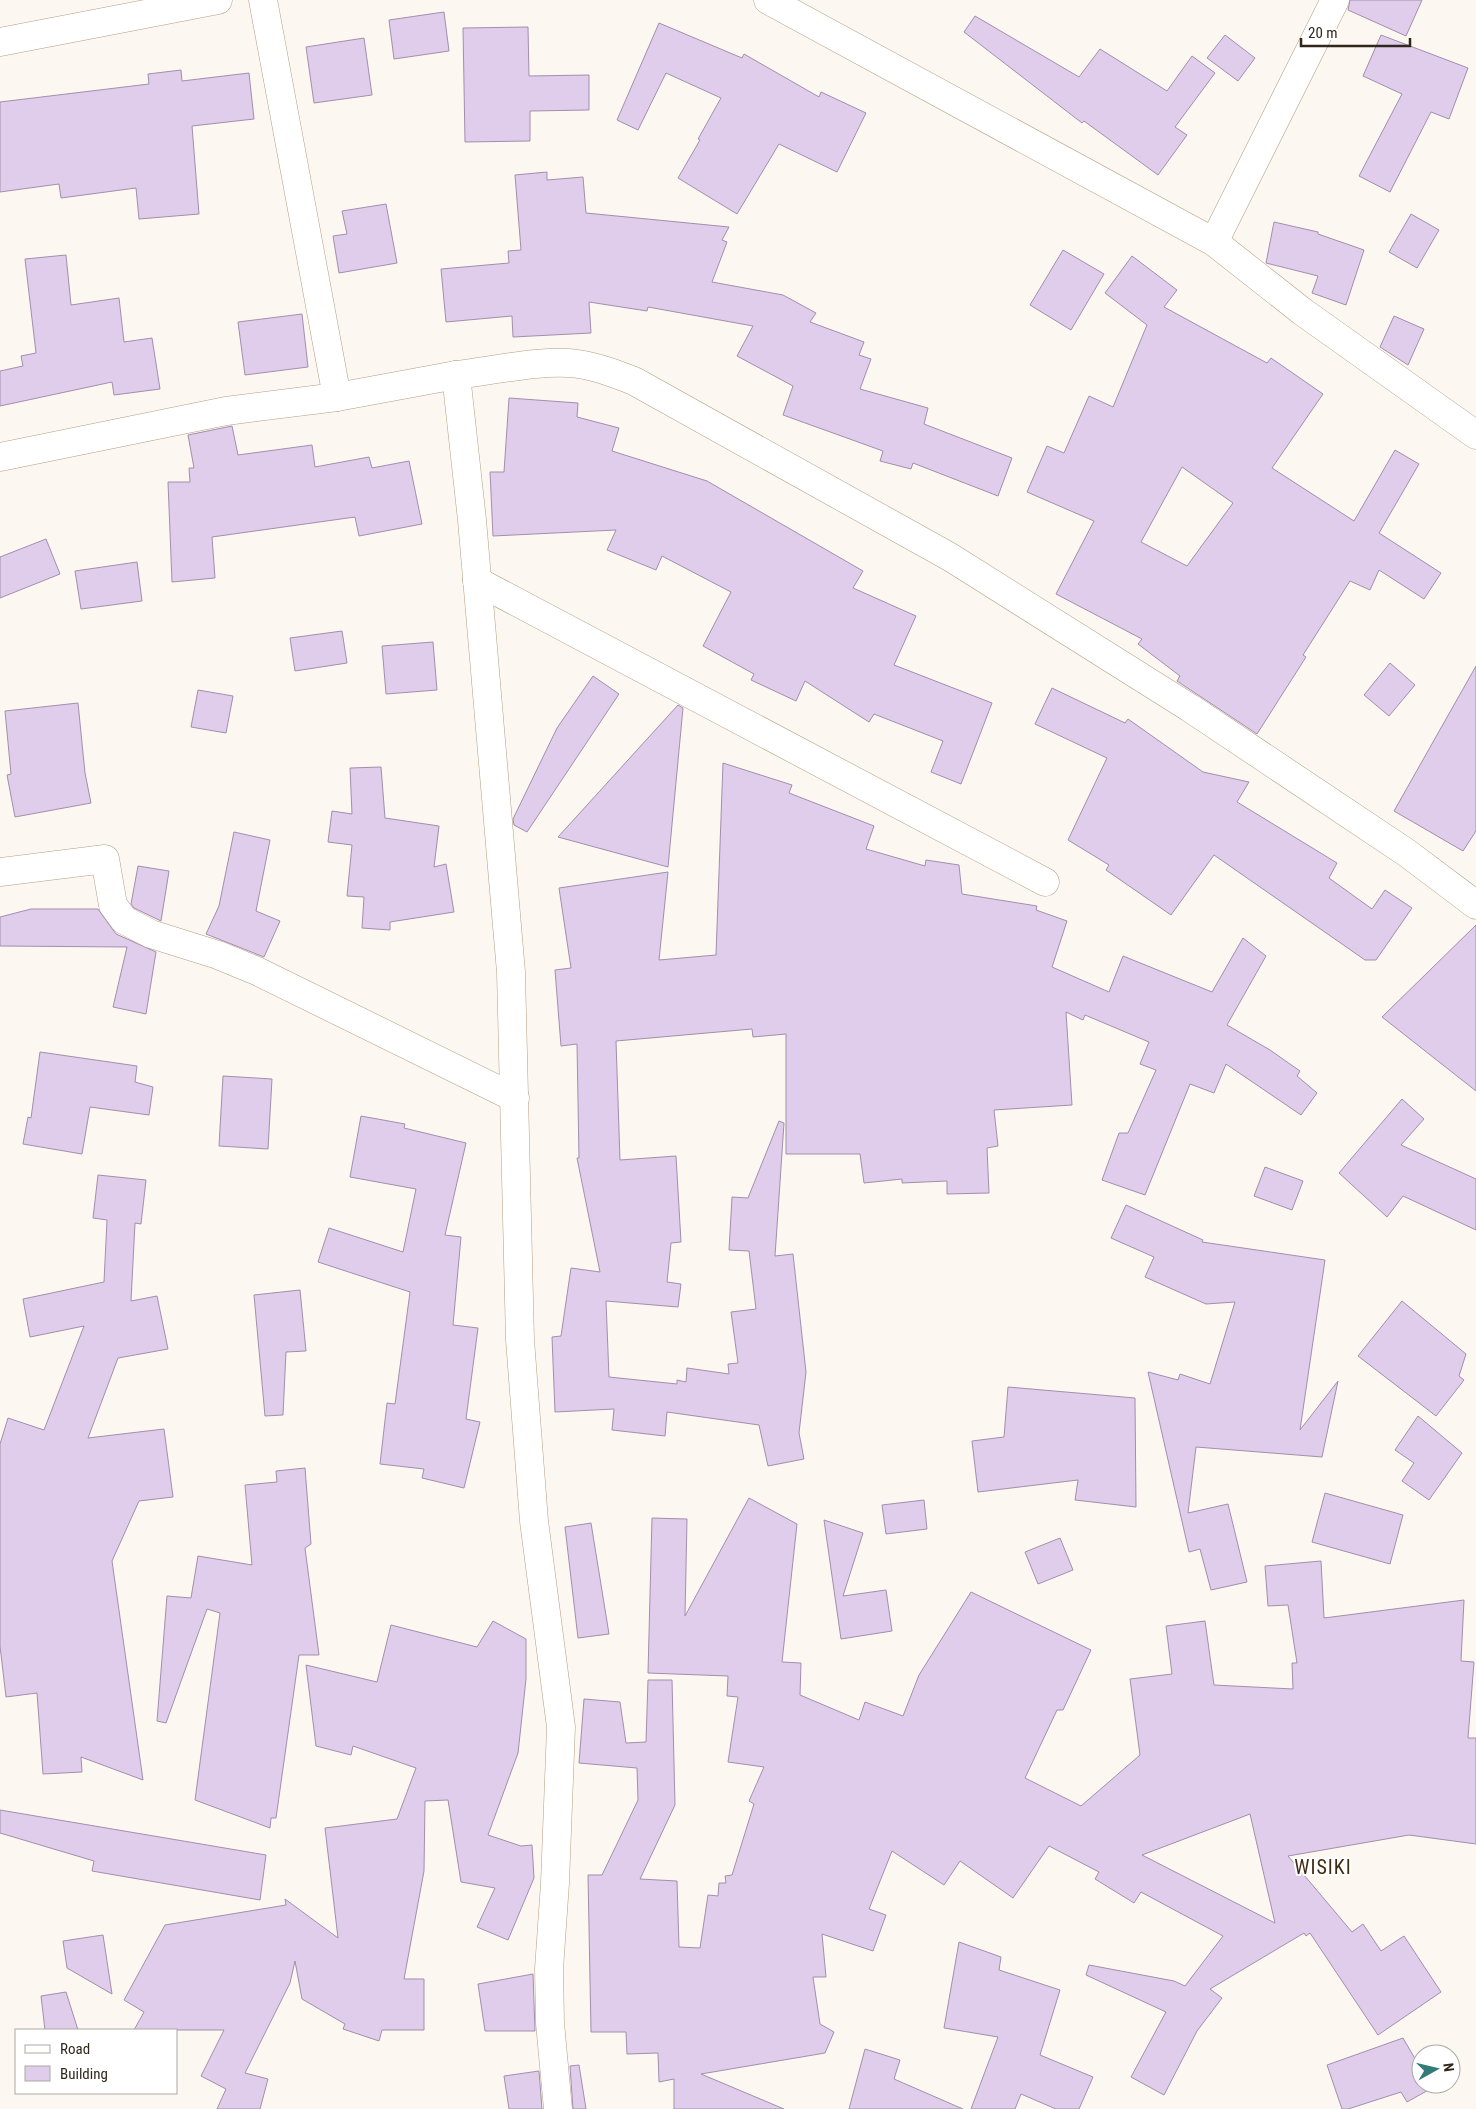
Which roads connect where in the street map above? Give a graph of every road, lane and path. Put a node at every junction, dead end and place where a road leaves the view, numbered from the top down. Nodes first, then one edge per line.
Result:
1 (218, 0) edge
2 (264, 0) edge
3 (768, 0) edge
4 (1335, 0) edge
5 (0, 42) edge
6 (1214, 242) junction
7 (456, 375) junction
8 (337, 397) junction
9 (1476, 435) edge
10 (0, 457) edge
11 (476, 581) junction
12 (0, 872) edge
13 (1045, 882) dead end
14 (1476, 905) edge
15 (515, 1098) junction
16 (558, 2109) edge

1 - 5 street
2 - 8 street
3 - 6 street
4 - 6 street
6 - 9 street
7 - 8 street
7 - 11 street
7 - 14 street
8 - 10 street
11 - 13 street
11 - 15 street
12 - 15 street
15 - 16 street

